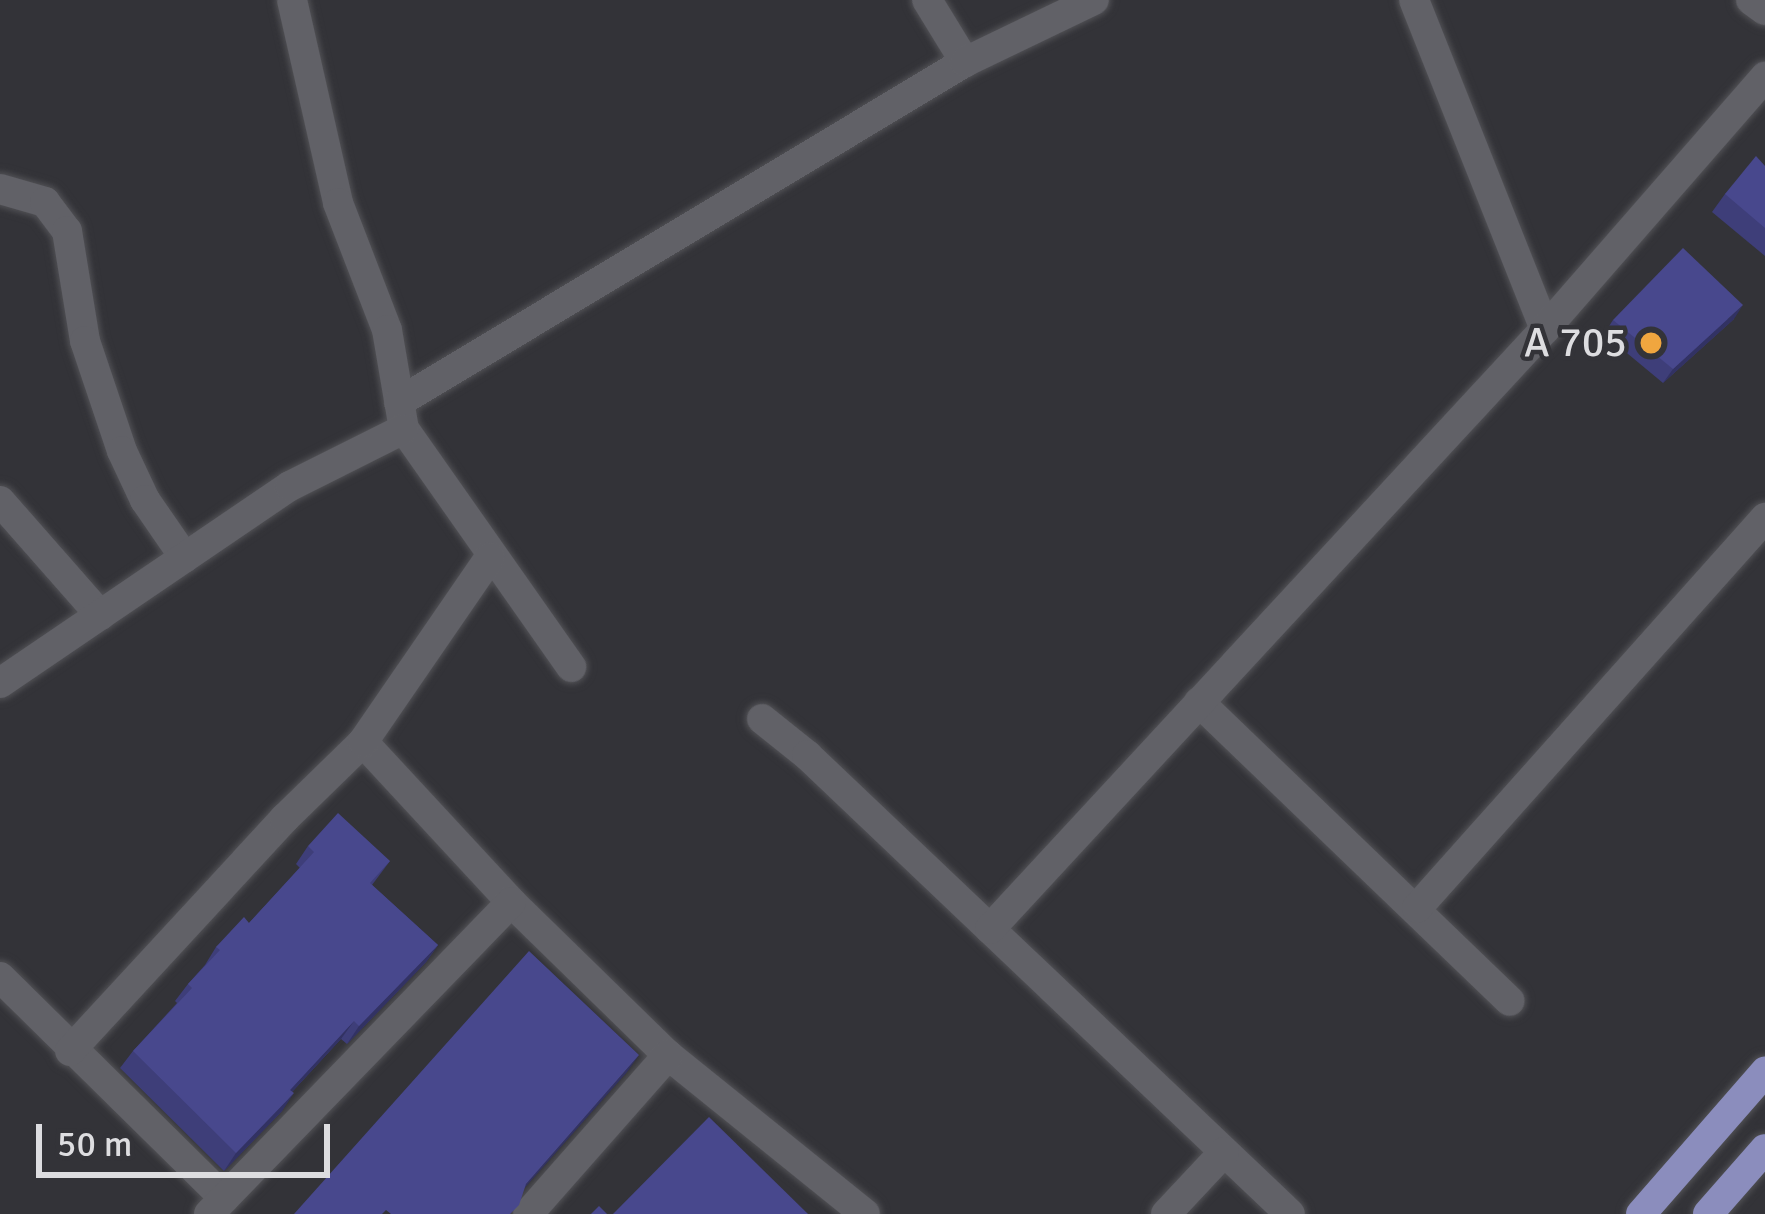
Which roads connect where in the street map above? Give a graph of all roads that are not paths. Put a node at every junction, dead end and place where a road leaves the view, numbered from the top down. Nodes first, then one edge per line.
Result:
1 (292, 0) edge
2 (927, 0) edge
3 (1094, 0) edge
4 (1414, 0) edge
5 (1751, 0) edge
6 (1765, 10) edge
7 (965, 62) junction
8 (1765, 77) edge
9 (0, 189) edge
10 (1545, 329) junction
11 (402, 415) junction
12 (0, 501) edge
13 (1765, 518) edge
14 (490, 557) junction
15 (185, 558) junction
16 (100, 615) junction
17 (571, 667) dead end
18 (0, 683) edge
19 (1199, 702) junction
20 (762, 719) dead end
21 (363, 742) junction
22 (512, 902) junction
23 (1417, 908) junction
24 (990, 929) junction
25 (0, 977) edge
26 (1510, 1001) dead end
27 (70, 1051) junction
28 (668, 1055) junction
29 (1765, 1072) edge
30 (1765, 1149) edge
31 (1224, 1152) junction
32 (217, 1206) edge
33 (853, 1210) edge
34 (528, 1214) edge
35 (1166, 1214) edge
36 (1290, 1214) edge
37 (1641, 1214) edge
38 (1708, 1214) edge

1 - 11 street
2 - 7 street
3 - 7 street
4 - 10 street
5 - 6 street
7 - 11 street
8 - 10 street
9 - 15 street
10 - 19 street
11 - 14 street
11 - 15 street
12 - 16 street
13 - 23 street
14 - 17 street
14 - 21 street
15 - 16 street
16 - 18 street
19 - 23 street
19 - 24 street
20 - 24 street
21 - 22 street
21 - 27 street
22 - 28 street
22 - 32 street
23 - 26 street
24 - 31 street
25 - 27 street
27 - 32 street
28 - 33 street
28 - 34 street
29 - 37 main road
30 - 38 main road
31 - 35 street
31 - 36 street

